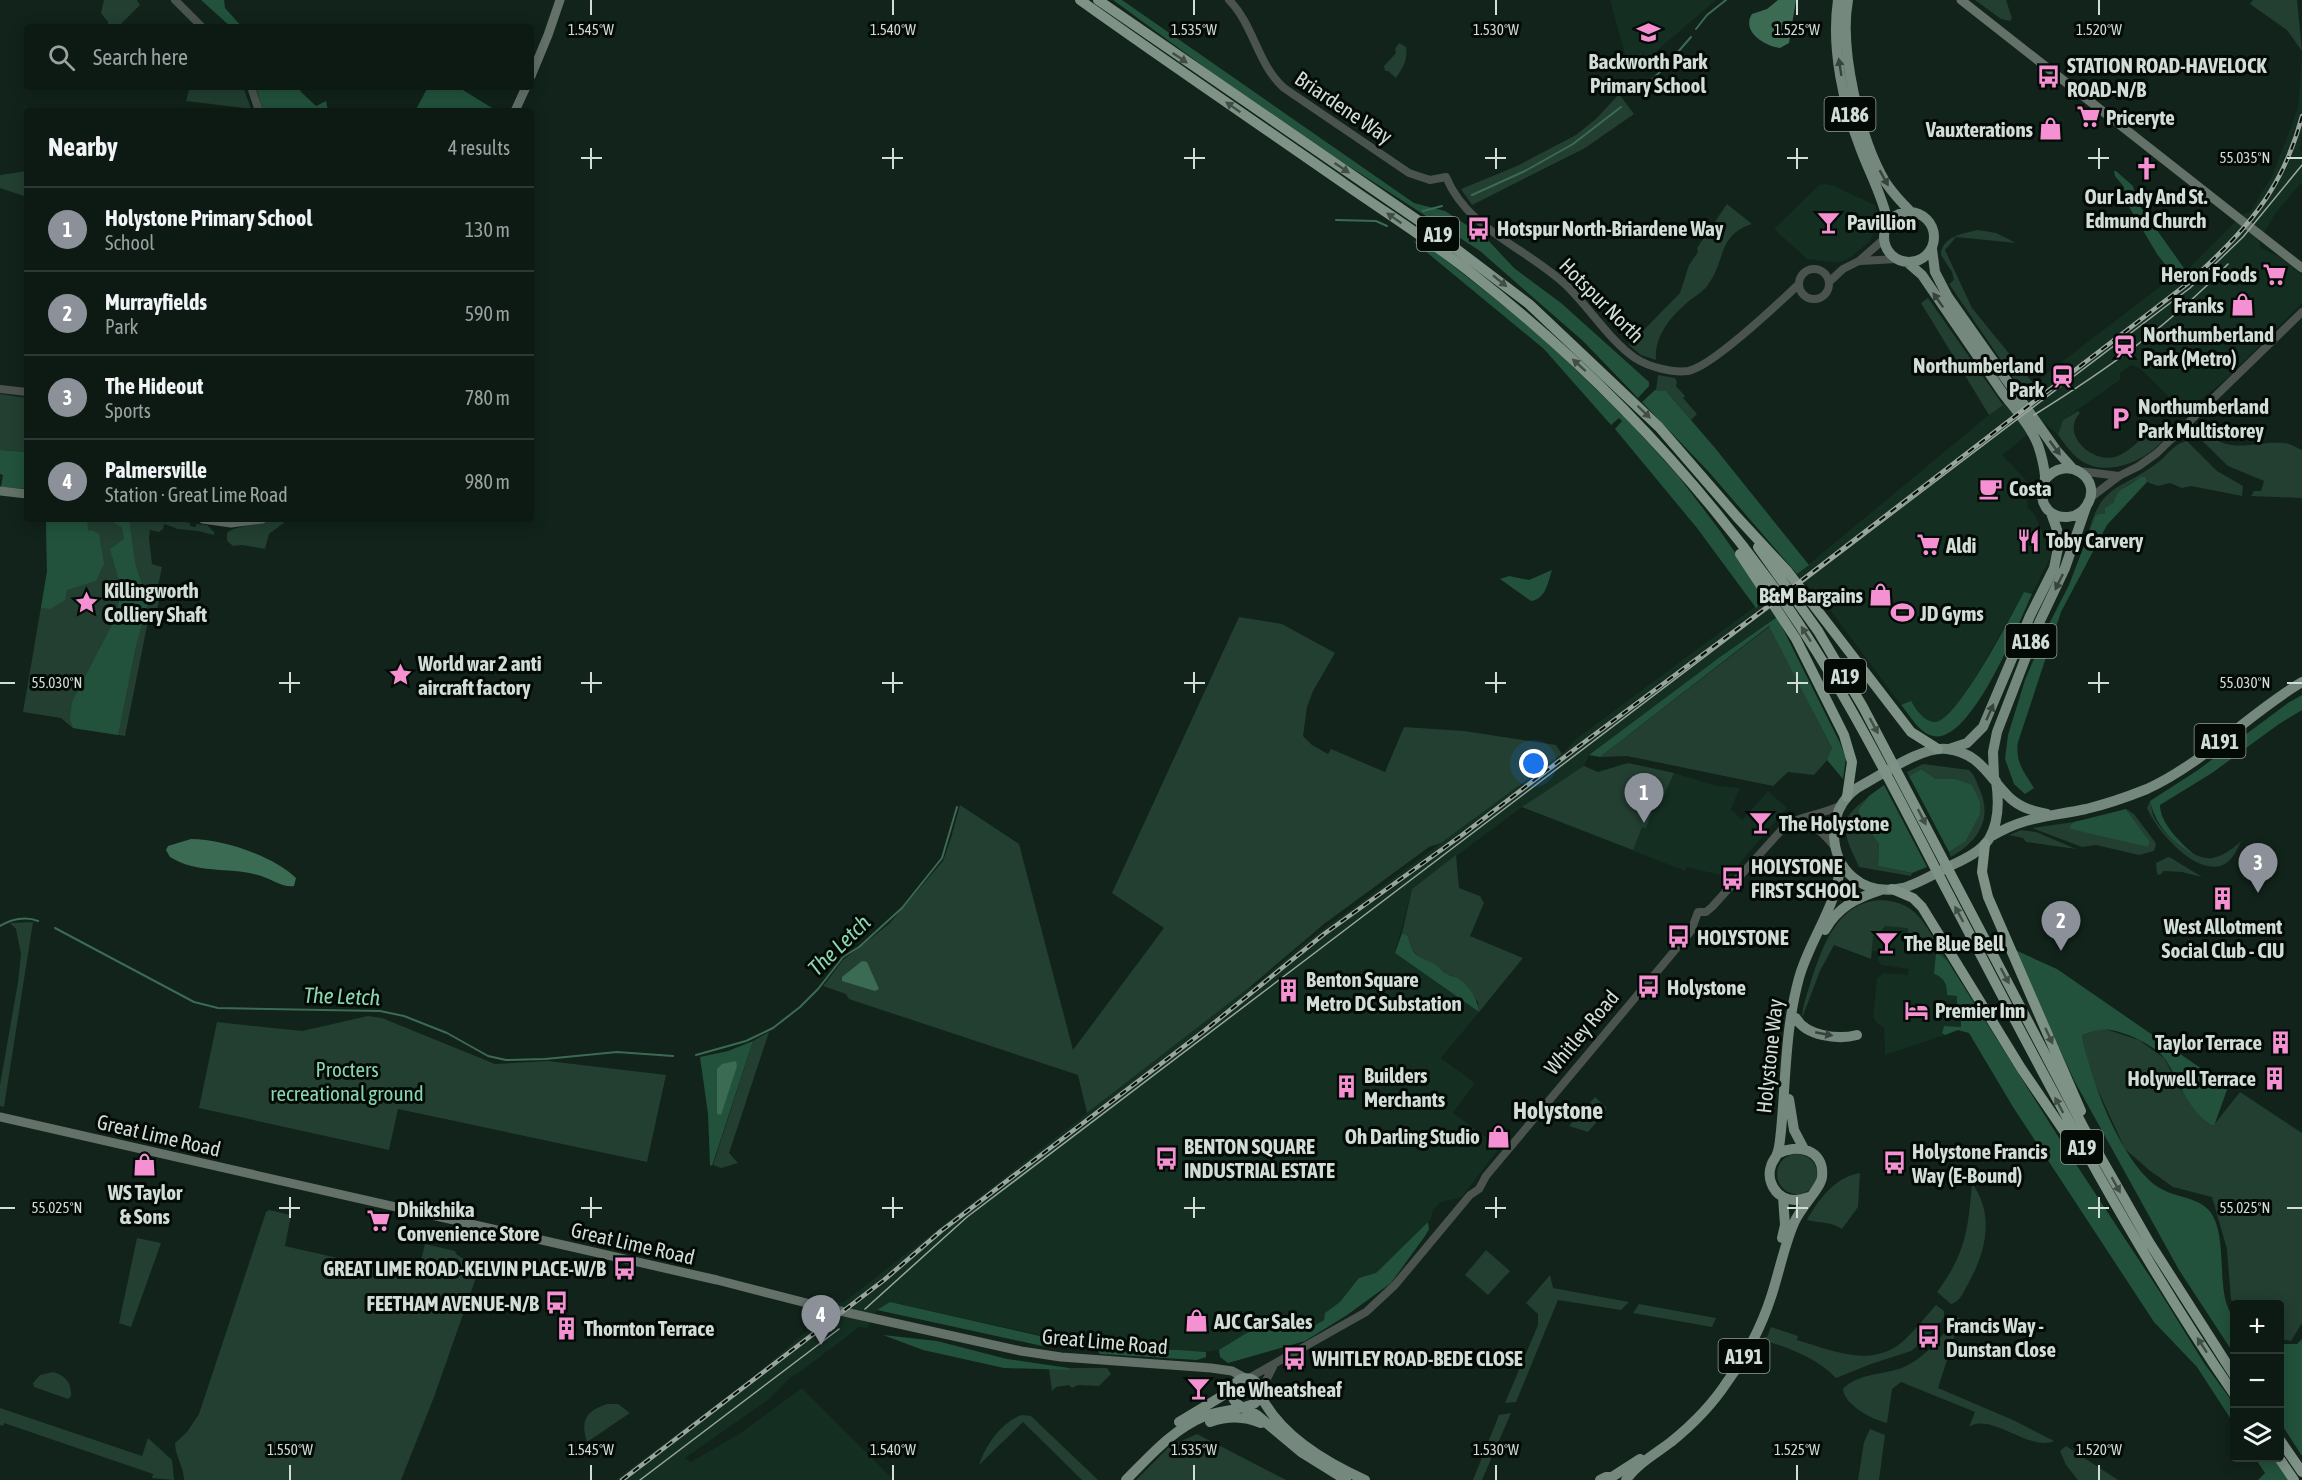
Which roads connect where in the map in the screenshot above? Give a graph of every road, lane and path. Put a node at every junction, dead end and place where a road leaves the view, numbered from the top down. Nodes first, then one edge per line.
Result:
1 (176, 0) edge
2 (560, 0) edge
3 (1080, 0) edge
4 (1098, 0) edge
5 (1229, 0) edge
6 (1838, 0) edge
7 (1848, 0) edge
8 (1961, 0) edge
9 (199, 24) edge
10 (534, 69) edge
11 (251, 90) edge
12 (525, 90) edge
13 (258, 108) edge
14 (516, 108) edge
15 (1446, 177) joint
16 (1910, 211) junction
17 (1887, 223) junction
18 (1884, 239) junction
19 (1932, 249) junction
20 (1902, 260) junction
21 (1859, 261) junction
22 (2302, 268) edge
23 (1819, 269) junction
24 (1843, 269) junction
25 (1829, 282) junction
26 (1799, 284) junction
27 (1806, 296) junction
28 (1782, 303) junction
29 (2302, 312) edge
30 (0, 389) edge
31 (24, 392) edge
32 (2012, 397) junction
33 (2035, 429) junction
34 (2076, 470) junction
35 (2119, 476) junction
36 (2045, 480) junction
37 (0, 491) edge
38 (24, 494) edge
39 (2088, 502) junction
40 (2051, 513) junction
41 (1776, 580) junction
42 (1796, 608) junction
43 (2302, 682) edge
44 (1943, 749) junction
45 (1995, 780) junction
46 (1844, 801) junction
47 (2047, 814) junction
48 (1778, 834) junction
49 (1988, 840) junction
50 (1834, 846) junction
51 (1840, 863) junction
52 (1888, 889) junction
53 (1953, 889) junction
54 (1796, 1018) junction
55 (1857, 1035) dead end
56 (0, 1117) edge
57 (2085, 1130) junction
58 (1804, 1149) junction
59 (1777, 1154) junction
60 (2101, 1182) junction
61 (1783, 1197) junction
62 (1809, 1197) junction
63 (1273, 1367) junction
64 (2230, 1367) edge
65 (1226, 1370) junction
66 (1247, 1378) junction
67 (2230, 1386) edge
68 (1232, 1389) junction
69 (1260, 1393) junction
70 (1242, 1407) junction
71 (1270, 1427) junction
72 (2284, 1446) edge
73 (1155, 1449) junction
74 (2282, 1462) edge
75 (2302, 1472) edge
76 (1614, 1479) edge
77 (1126, 1480) edge
78 (1346, 1480) edge
79 (1365, 1480) edge
80 (1600, 1480) edge
81 (1626, 1480) edge
82 (2294, 1480) edge

1 - 9 street
2 - 10 main road
41 -> 3 highway, A19
4 -> 41 highway, A19
5 - 15 street, Briardene Way
17 -> 6 main road, A186
7 -> 16 main road, A186
8 - 22 main road
11 - 13 street
12 - 14 main road
15 - 28 street, Hotspur North
16 - 17 main road
16 - 19 main road, A186
17 - 18 main road, A186
18 - 20 main road, A186
18 - 21 street
19 - 20 main road
19 - 32 main road, A186
20 - 21 street
32 -> 20 main road, A186
21 - 24 street
23 - 24 street
23 - 25 street
23 - 26 street
24 - 25 street
25 - 27 street
26 - 27 street
26 - 28 street
27 - 28 street
29 - 35 street
30 - 31 street
32 - 33 main road, A186
33 -> 34 main road, A186
33 - 36 main road, A186
34 - 35 street
34 - 36 main road
34 - 39 main road, A186
35 - 39 street
36 - 40 main road, A186
37 - 38 main road
39 - 40 main road
39 -> 45 main road, A186
44 -> 40 main road, A186
41 - 42 highway, A19
41 - 42 highway
42 - 44 highway
46 -> 42 highway
42 - 53 highway, A19
43 - 47 main road, A191
44 - 45 main road
44 - 46 main road
45 - 47 main road
45 - 49 main road
46 - 48 street, Whitley Road
46 - 50 main road
47 - 49 main road
48 - 50 street, Whitley Road
48 - 63 street, Whitley Road
49 - 52 main road
49 -> 57 highway
50 - 51 main road
51 - 52 main road
51 - 59 main road, Holystone Way / A191
52 - 54 main road, Holystone Way / A191
52 - 60 highway
53 -> 57 highway, A19
60 -> 53 highway, A19
54 -> 55 main road
54 - 58 main road, Holystone Way / A191
56 - 65 main road, Great Lime Road
57 -> 64 highway, A19
58 - 59 main road
58 - 62 main road, Holystone Way / A191
59 - 61 main road, Holystone Way / A191
67 -> 60 highway, A19
61 - 62 main road
61 - 76 main road, Holystone Way / A191
62 - 81 main road, Holystone Way / A191
63 - 66 street, Whitley Road
63 - 69 street
65 - 66 main road, Great Lime Road
65 - 68 main road
66 - 68 main road
66 - 69 main road
68 - 70 main road
68 - 73 main road
69 - 70 main road
69 - 79 main road
70 - 71 main road
70 - 73 main road
71 - 73 main road
71 - 78 main road
72 - 75 highway
73 - 77 main road
74 - 82 highway
76 - 80 main road, Holystone Way / A191

